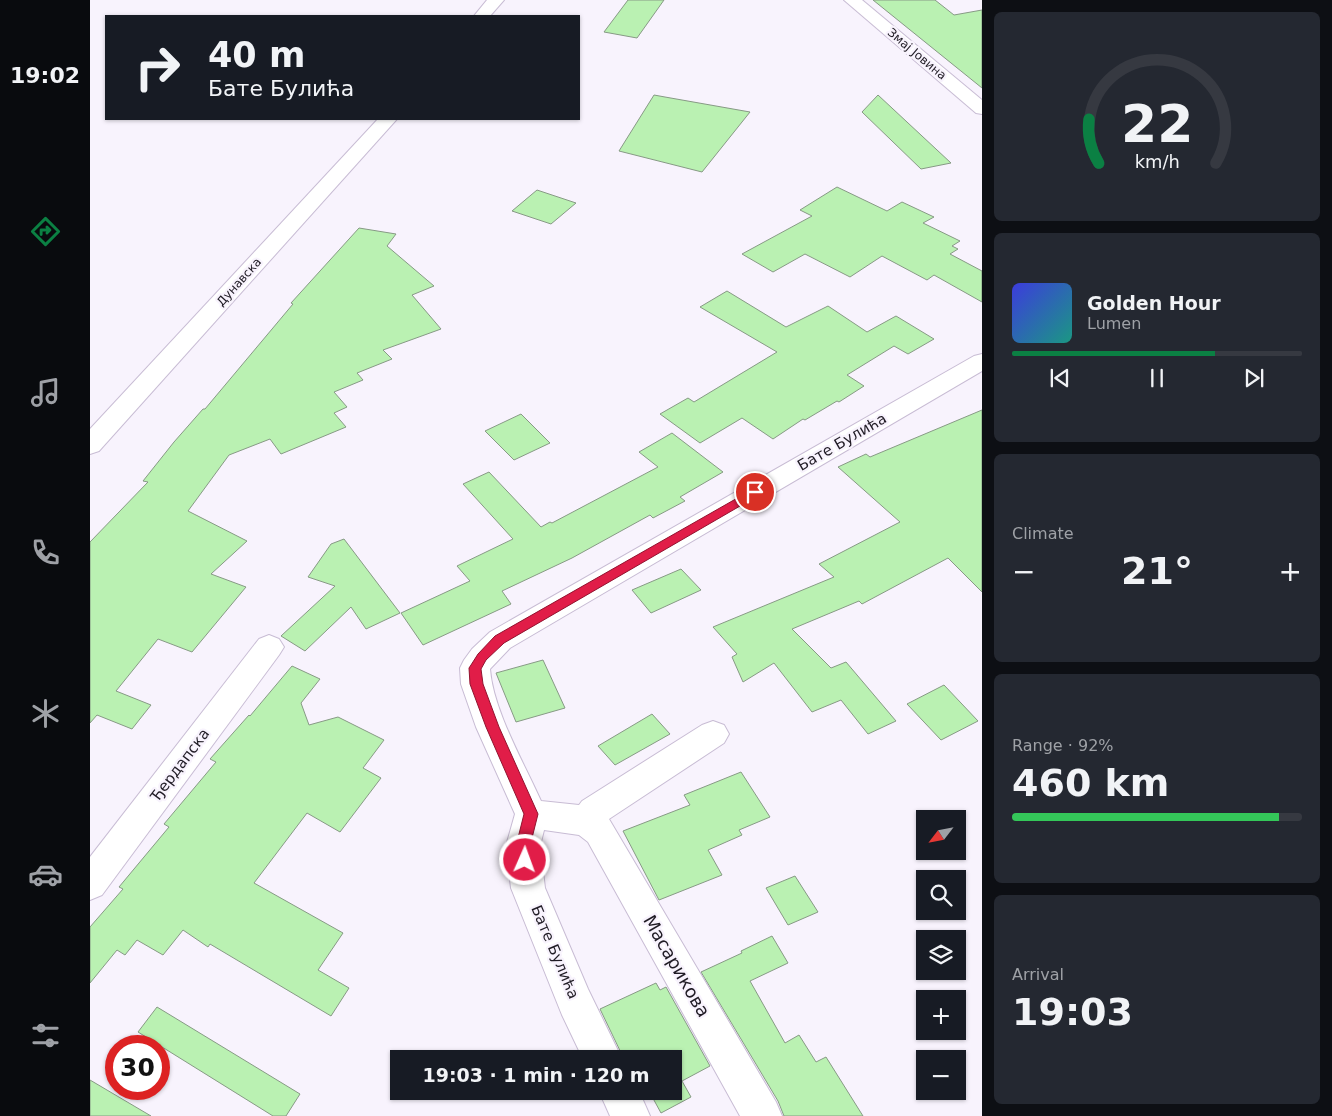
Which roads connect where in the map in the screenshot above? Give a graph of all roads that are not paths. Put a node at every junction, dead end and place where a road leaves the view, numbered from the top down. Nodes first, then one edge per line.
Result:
1 (496, 0) edge
2 (852, 0) edge
3 (483, 15) edge
4 (982, 109) edge
5 (387, 120) edge
6 (982, 361) edge
7 (90, 445) edge
8 (269, 647) dead end
9 (714, 734) dead end
10 (531, 814) junction
11 (586, 822) junction
12 (90, 884) edge
13 (599, 1050) edge
14 (622, 1100) edge
15 (630, 1116) edge
16 (762, 1116) edge

1 - 3 street
2 - 4 street, Змај Јовина
5 - 7 street, Дунавска
6 - 10 street, Бате Булића
8 - 12 street, Ђердапска
9 - 11 street
10 - 11 street
10 - 13 street, Бате Булића
11 - 16 street, Масарикова
14 - 15 street

